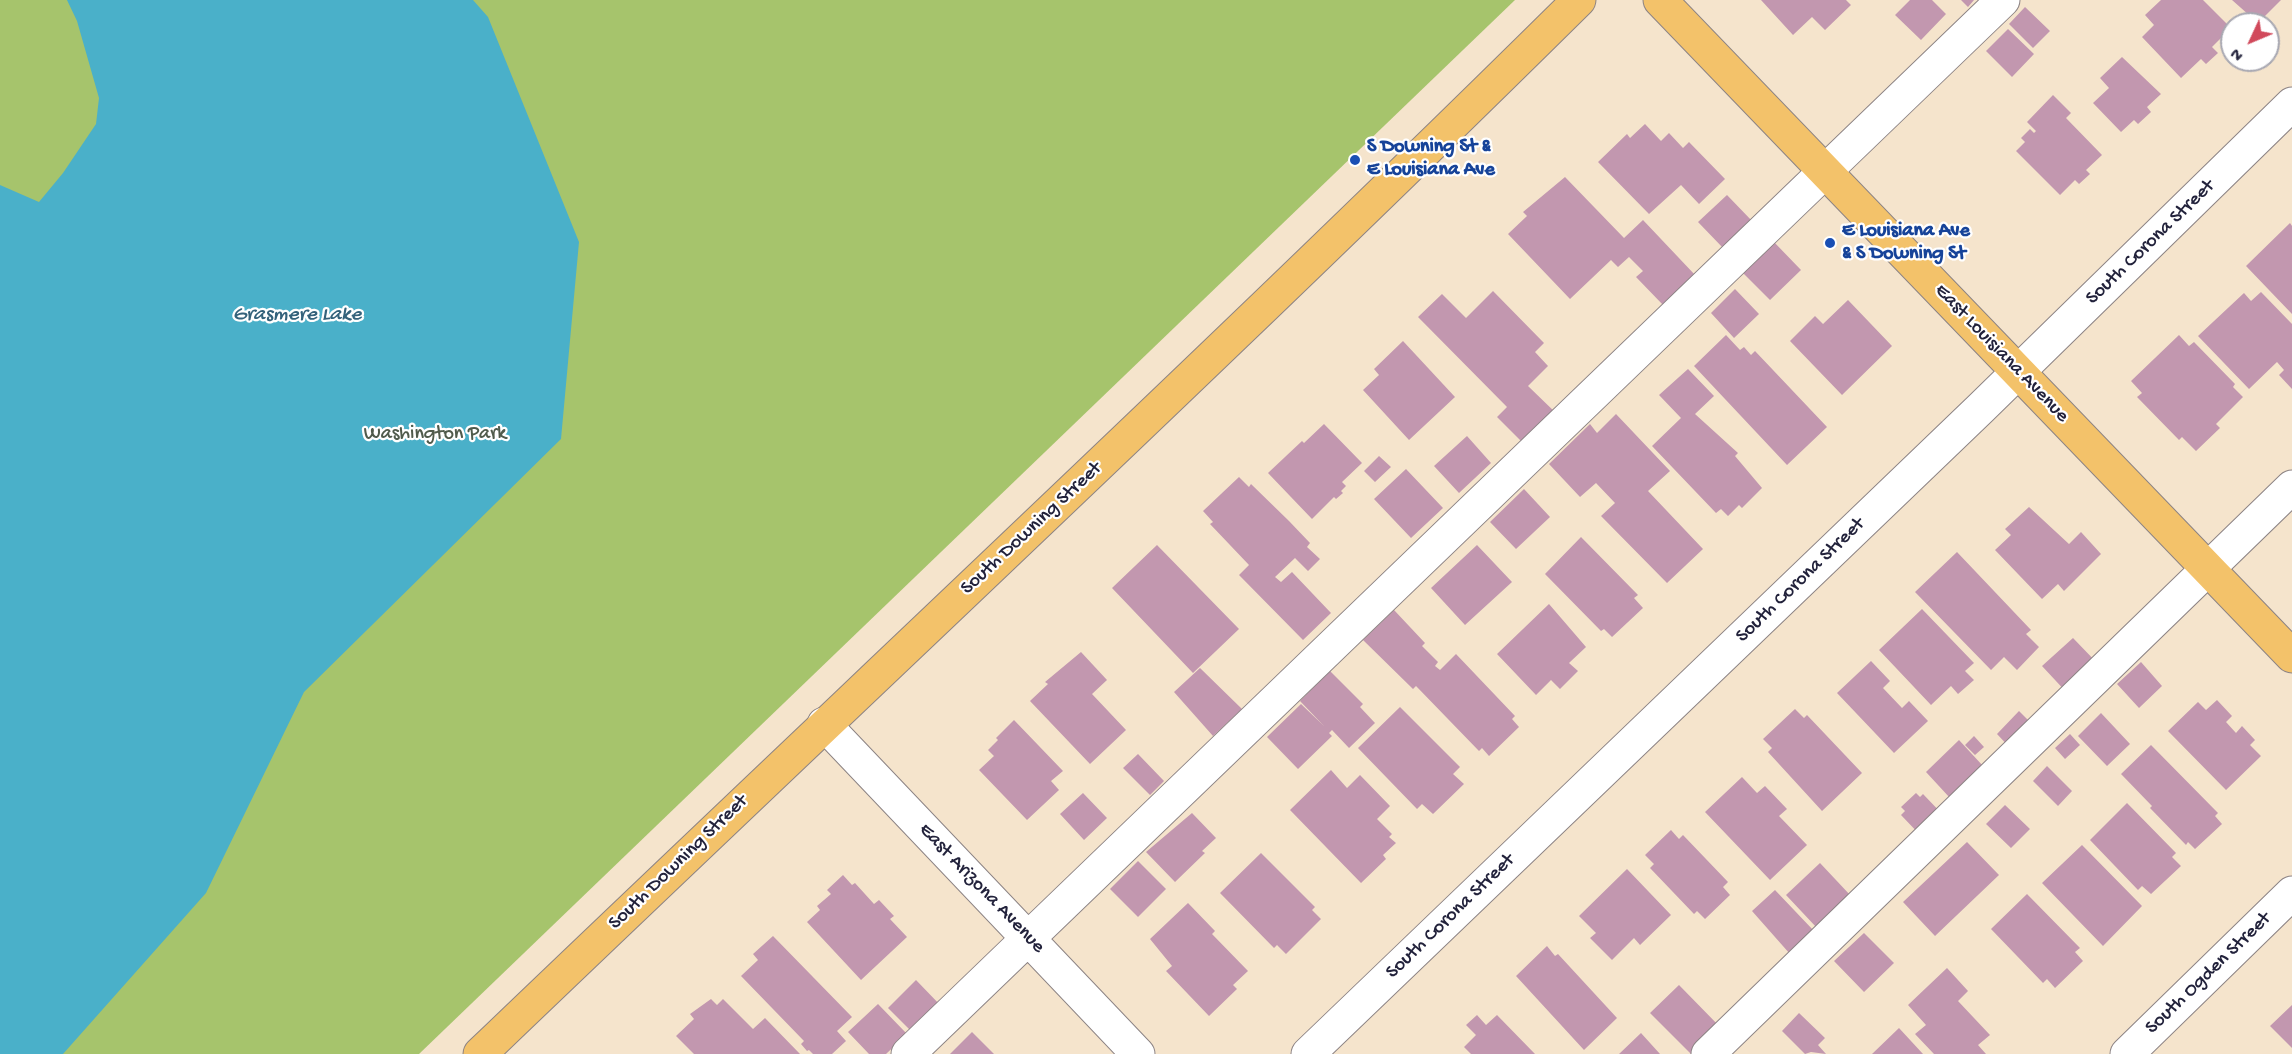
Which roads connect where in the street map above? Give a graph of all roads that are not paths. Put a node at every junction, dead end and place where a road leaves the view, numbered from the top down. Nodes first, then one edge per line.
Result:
1 (1579, 0) edge
2 (1660, 0) edge
3 (2003, 0) edge
4 (2292, 104) edge
5 (1825, 172) junction
6 (2019, 372) junction
7 (2292, 487) edge
8 (2207, 568) junction
9 (2292, 656) edge
10 (824, 724) junction
11 (2292, 893) edge
12 (1029, 939) junction
13 (480, 1054) edge
14 (908, 1054) edge
15 (1138, 1054) edge
16 (1308, 1054) edge
17 (1708, 1054) edge
18 (2127, 1054) edge

1 - 10 main road, South Downing Street
2 - 5 main road, East Louisiana Avenue
3 - 5 street
4 - 6 street, South Corona Street
5 - 6 main road, East Louisiana Avenue
5 - 12 street
6 - 8 main road, East Louisiana Avenue
6 - 16 street, South Corona Street
7 - 8 street
8 - 9 main road, East Louisiana Avenue
8 - 17 street
10 - 12 street, East Arizona Avenue
10 - 13 main road, South Downing Street
11 - 18 street, South Ogden Street
12 - 14 street
12 - 15 street, East Arizona Avenue

